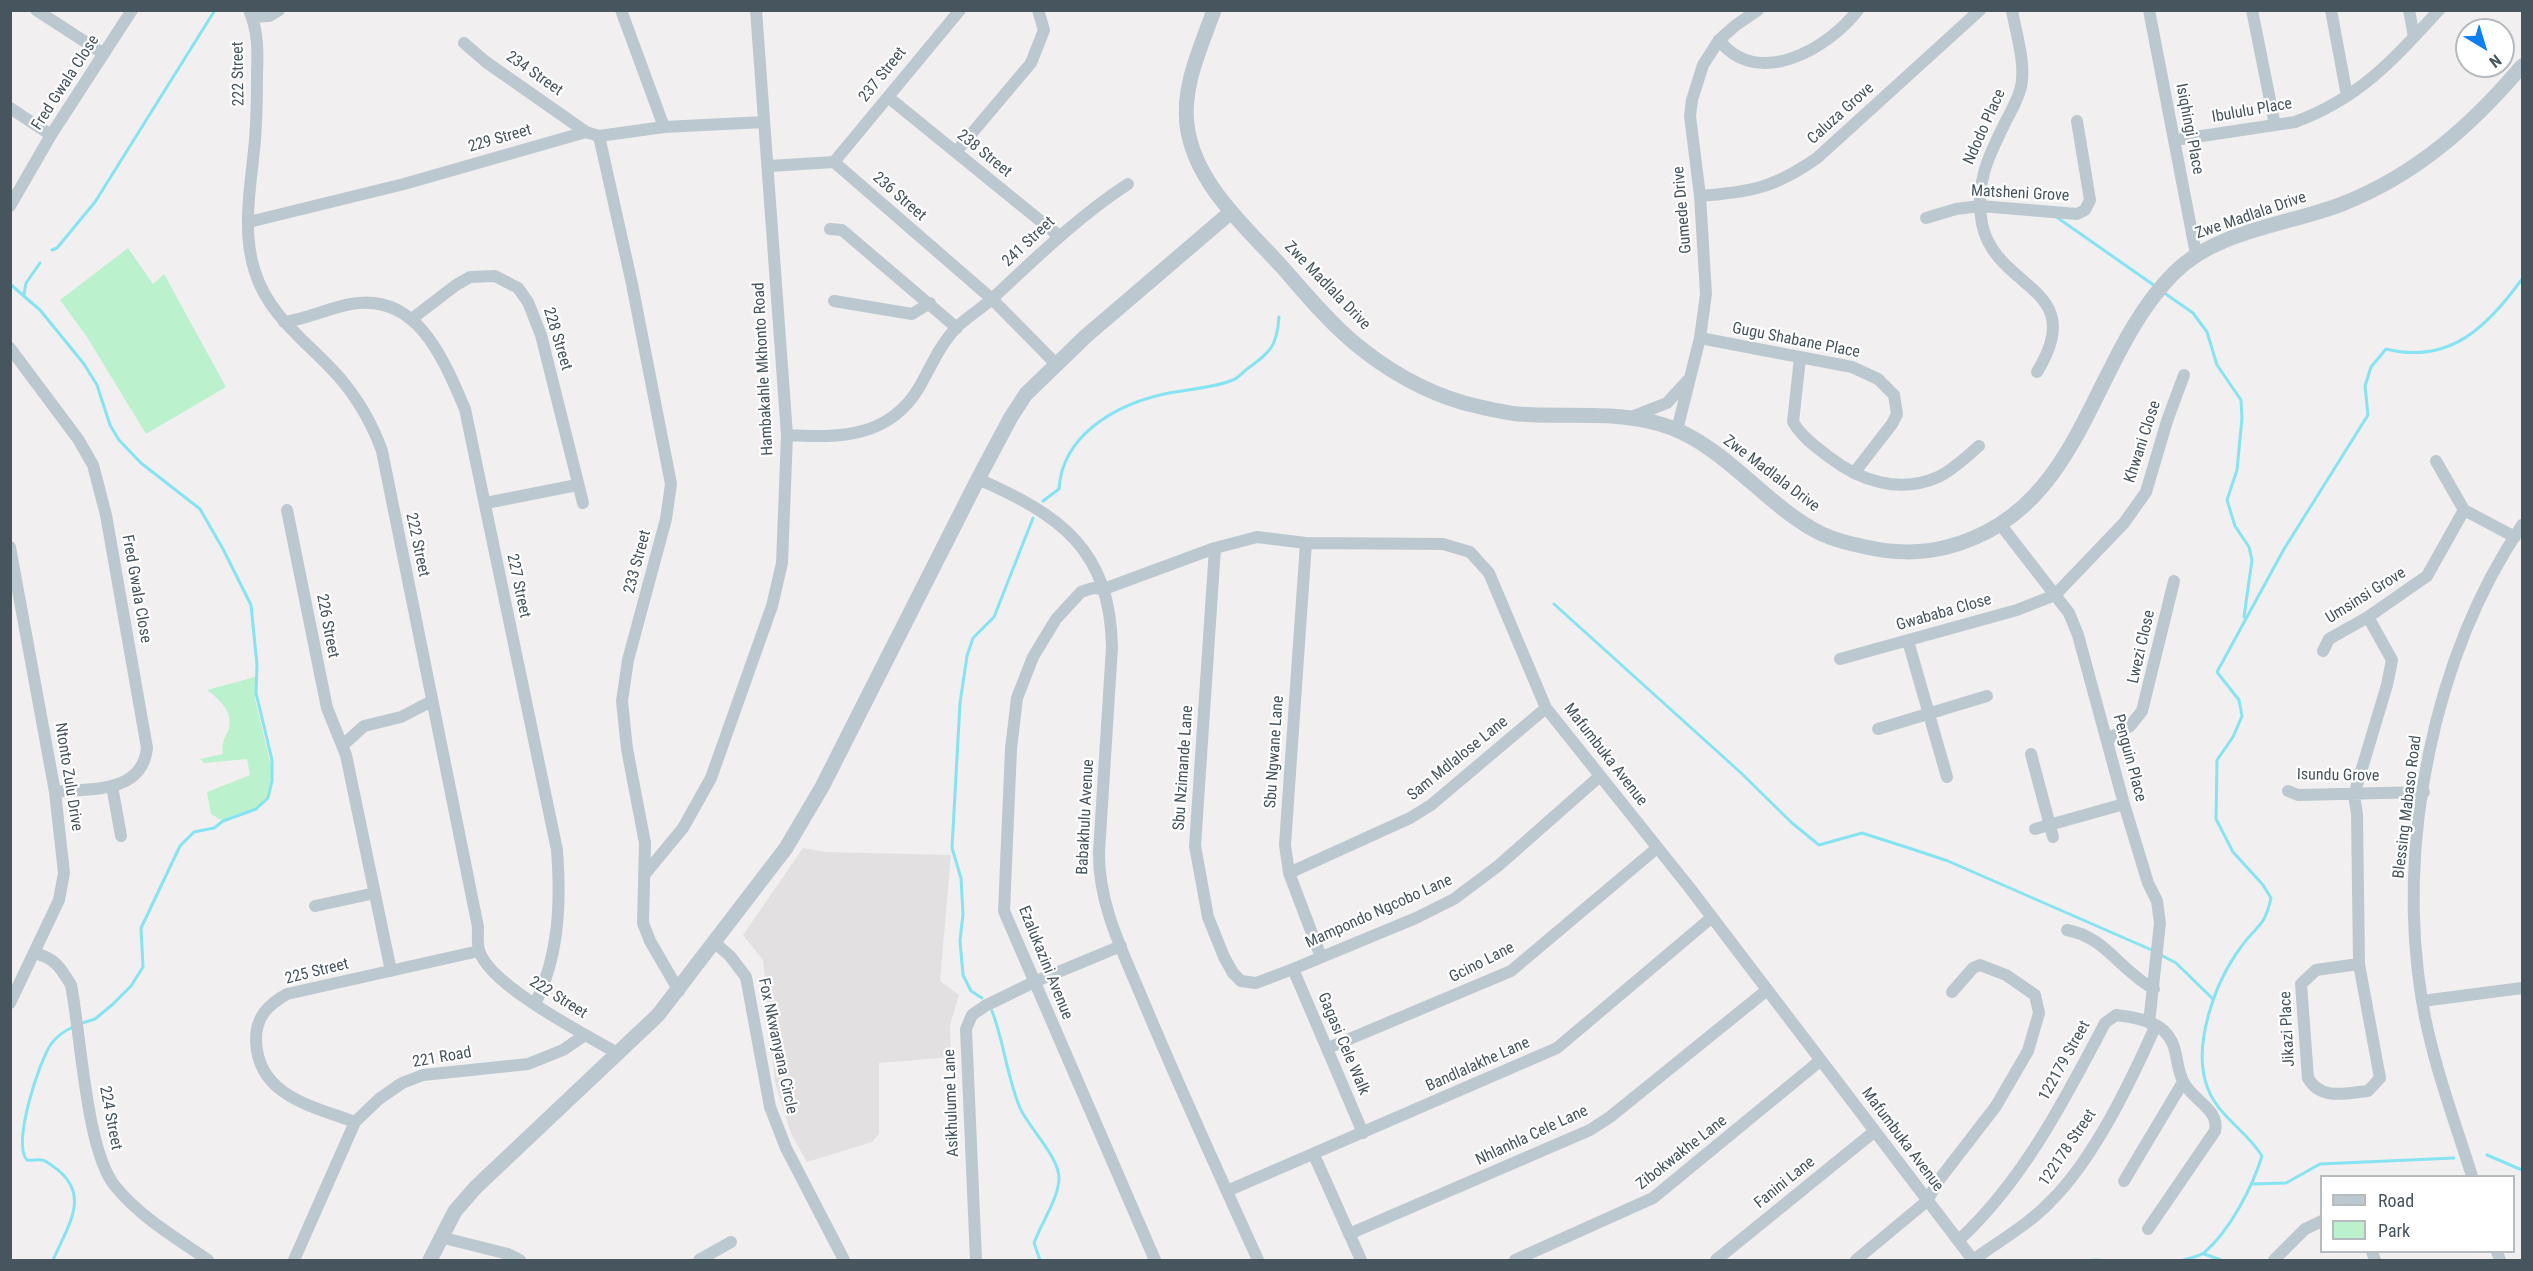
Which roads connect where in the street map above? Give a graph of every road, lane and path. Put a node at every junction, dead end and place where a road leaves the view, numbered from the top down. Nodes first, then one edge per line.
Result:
1 (36, 10) edge
2 (132, 10) edge
3 (279, 10) edge
4 (621, 10) edge
5 (756, 10) edge
6 (960, 10) edge
7 (1038, 10) edge
8 (1214, 10) edge
9 (1758, 10) edge
10 (1858, 10) edge
11 (1980, 10) edge
12 (2012, 10) edge
13 (2149, 10) edge
14 (2252, 10) edge
15 (2331, 10) edge
16 (2409, 10) edge
17 (2439, 10) edge
18 (250, 14) edge
19 (2414, 37) junction
20 (1719, 40) junction
21 (464, 43) dead end
22 (104, 54) junction
23 (2523, 66) edge
24 (2348, 96) junction
25 (888, 97) junction
26 (10, 108) edge
27 (764, 122) junction
28 (2077, 122) dead end
29 (2275, 125) junction
30 (664, 127) junction
31 (586, 132) junction
32 (51, 135) junction
33 (599, 136) junction
34 (2175, 140) junction
35 (956, 152) junction
36 (834, 162) junction
37 (769, 166) junction
38 (1128, 184) dead end
39 (1700, 196) junction
40 (10, 206) edge
41 (1980, 206) junction
42 (1231, 212) junction
43 (1926, 218) dead end
44 (249, 222) junction
45 (830, 229) dead end
46 (1059, 236) junction
47 (2196, 254) junction
48 (992, 299) junction
49 (834, 301) dead end
50 (930, 303) junction
51 (413, 318) junction
52 (284, 322) junction
53 (957, 328) junction
54 (1700, 338) junction
55 (10, 348) edge
56 (1800, 358) junction
57 (1056, 364) junction
58 (2037, 372) dead end
59 (2184, 375) dead end
60 (1690, 378) junction
61 (1631, 417) junction
62 (1677, 430) junction
63 (787, 435) junction
64 (1979, 446) dead end
65 (2436, 461) dead end
66 (1854, 472) junction
67 (978, 479) junction
68 (577, 485) junction
69 (486, 502) junction
70 (583, 503) dead end
71 (287, 510) dead end
72 (2464, 510) junction
73 (2000, 524) junction
74 (2523, 525) edge
75 (2515, 537) junction
76 (1306, 543) junction
77 (10, 547) edge
78 (1215, 548) junction
79 (2174, 581) dead end
80 (1104, 589) junction
81 (2055, 595) junction
82 (2368, 616) junction
83 (1908, 641) junction
84 (2323, 651) dead end
85 (1840, 659) dead end
86 (1987, 696) dead end
87 (432, 701) junction
88 (1546, 708) junction
89 (1931, 714) junction
90 (1878, 729) dead end
91 (2107, 740) junction
92 (343, 745) junction
93 (2031, 754) dead end
94 (1600, 776) junction
95 (1947, 777) dead end
96 (112, 786) junction
97 (2288, 791) dead end
98 (55, 792) junction
99 (2424, 792) junction
100 (2354, 795) junction
101 (2124, 804) junction
102 (2035, 829) dead end
103 (2052, 830) junction
104 (121, 836) dead end
105 (1657, 848) junction
106 (1289, 873) junction
107 (645, 874) junction
108 (375, 893) junction
109 (315, 906) dead end
110 (1711, 918) junction
111 (2067, 930) dead end
112 (715, 943) junction
113 (1121, 946) junction
114 (479, 951) junction
115 (35, 953) junction
116 (1321, 957) junction
117 (2359, 964) junction
118 (1293, 969) junction
119 (391, 971) junction
120 (1241, 981) joint
121 (1034, 982) junction
122 (2154, 988) junction
123 (2522, 989) edge
124 (679, 990) junction
125 (1767, 990) junction
126 (1952, 992) dead end
127 (2422, 1001) junction
128 (10, 1003) edge
129 (535, 1004) junction
130 (2152, 1024) junction
131 (585, 1035) junction
132 (1328, 1048) junction
133 (619, 1054) junction
134 (1821, 1060) junction
135 (2183, 1082) junction
136 (355, 1122) junction
137 (1875, 1131) junction
138 (1363, 1133) junction
139 (1314, 1155) junction
140 (2472, 1175) edge
141 (2124, 1181) dead end
142 (1227, 1191) junction
143 (1927, 1201) junction
144 (2320, 1222) edge
145 (2148, 1230) dead end
146 (1349, 1234) junction
147 (440, 1237) junction
148 (1959, 1240) junction
149 (731, 1242) dead end
150 (208, 1260) edge
151 (294, 1260) edge
152 (430, 1260) edge
153 (520, 1260) edge
154 (699, 1260) edge
155 (844, 1260) edge
156 (976, 1260) edge
157 (1155, 1260) edge
158 (1258, 1260) edge
159 (1361, 1260) edge
160 (1515, 1260) edge
161 (1716, 1260) edge
162 (1856, 1260) edge
163 (1973, 1260) edge
164 (2274, 1260) edge

1 - 22 street
2 - 22 street, Fred Gwala Close
3 - 18 street
4 - 30 street
5 - 27 street, Hambakahle Mkhonto Road
6 - 25 street, 237 Street
7 - 35 street
8 - 42 street, Zwe Madlala Drive
9 - 20 street, Gumede Drive
10 - 20 street
11 - 39 street, Caluza Grove
12 - 41 street, Ndodo Place
13 - 34 street, Isiqhingi Place
14 - 29 street
15 - 24 street
16 - 19 street
17 - 19 street, Ibululu Place
18 - 44 street, 222 Street
19 - 24 street, Ibululu Place
20 - 39 street, Gumede Drive
21 - 31 street, 234 Street
22 - 32 street, Fred Gwala Close
23 - 47 street, Zwe Madlala Drive
24 - 29 street, Ibululu Place
25 - 35 street, 238 Street
25 - 36 street, 237 Street
26 - 32 street
27 - 30 street
27 - 37 street, Hambakahle Mkhonto Road
28 - 41 street, Matsheni Grove
29 - 34 street, Ibululu Place
30 - 33 street
31 - 33 street
31 - 44 street, 229 Street
32 - 40 street, Fred Gwala Close
33 - 107 street, 233 Street
34 - 47 street, Isiqhingi Place
35 - 46 street, 238 Street
36 - 37 street
36 - 48 street, 236 Street
37 - 63 street, Hambakahle Mkhonto Road
38 - 46 street, 241 Street
39 - 54 street, Gumede Drive
41 - 43 street, Matsheni Grove
41 - 58 street, Ndodo Place
42 - 57 street
42 - 61 street, Zwe Madlala Drive
44 - 52 street, 222 Street
45 - 50 street
46 - 48 street, 241 Street
47 - 73 street, Zwe Madlala Drive
48 - 53 street, 241 Street
48 - 57 street, 236 Street
49 - 50 street
50 - 53 street
51 - 52 street, 227 Street
51 - 68 street, 228 Street
51 - 69 street, 227 Street
52 - 87 street, 222 Street
53 - 63 street, 241 Street
54 - 56 street, Gugu Shabane Place
54 - 60 street, Gumede Drive
55 - 96 street, Fred Gwala Close
56 - 66 street
56 - 66 street, Gugu Shabane Place
57 - 67 street
59 - 81 street, Khwani Close
60 - 61 street
60 - 62 street, Gumede Drive
61 - 62 street, Zwe Madlala Drive
62 - 73 street, Zwe Madlala Drive
63 - 107 street, Hambakahle Mkhonto Road
64 - 66 street
65 - 72 street
67 - 80 street, Babakhulu Avenue
67 - 112 street
68 - 69 street
68 - 70 street, 228 Street
69 - 129 street, 227 Street
71 - 92 street, 226 Street
72 - 75 street
72 - 82 street, Umsinsi Grove
73 - 81 street, Penguin Place
74 - 75 street, Blessing Mabaso Road
75 - 99 street, Blessing Mabaso Road
76 - 78 street, Mafumbuka Avenue
76 - 88 street, Mafumbuka Avenue
76 - 106 street, Sbu Ngwane Lane
77 - 98 street, Ntonto Zulu Drive
78 - 80 street, Mafumbuka Avenue
78 - 120 street, Sbu Nzimande Lane
79 - 91 street, Lwezi Close
80 - 113 street, Babakhulu Avenue
80 - 121 street, Ezalukazini Avenue
81 - 83 street, Gwababa Close
81 - 91 street, Penguin Place
82 - 84 street, Umsinsi Grove
82 - 100 street, Jikazi Place
83 - 85 street, Gwababa Close
83 - 89 street
86 - 89 street
87 - 92 street
87 - 114 street, 222 Street
88 - 94 street, Mafumbuka Avenue
88 - 106 street, Sam Mdlalose Lane
89 - 90 street
89 - 95 street
91 - 101 street, Penguin Place
92 - 108 street, 226 Street
93 - 103 street
94 - 105 street, Mafumbuka Avenue
94 - 116 street, Mampondo Ngcobo Lane
96 - 98 street, Fred Gwala Close
96 - 104 street
97 - 100 street, Isundu Grove
98 - 115 street, Ntonto Zulu Drive
99 - 100 street, Isundu Grove
99 - 127 street, Blessing Mabaso Road
100 - 117 street, Jikazi Place
101 - 103 street
101 - 122 street, Penguin Place
102 - 103 street
105 - 110 street, Mafumbuka Avenue
105 - 132 street, Gcino Lane
106 - 116 street, Sbu Ngwane Lane
107 - 124 street, 233 Street
108 - 109 street
108 - 119 street, 226 Street
110 - 125 street, Mafumbuka Avenue
110 - 138 street, Bandlalakhe Lane
111 - 122 street
112 - 124 street
112 - 155 street, Fox Nkwanyana Circle
113 - 121 street, Asikhulume Lane
113 - 142 street, Babakhulu Avenue
114 - 119 street, 225 Street
114 - 129 street, 222 Street
115 - 128 street, Ntonto Zulu Drive
115 - 150 street, 224 Street
116 - 118 street, Mampondo Ngcobo Lane
117 - 117 street, Jikazi Place
118 - 120 street, Mampondo Ngcobo Lane
118 - 132 street, Gagasi Cele Walk
119 - 136 street, 225 Street
121 - 156 street, Asikhulume Lane
121 - 157 street, Ezalukazini Avenue
122 - 130 street, Penguin Place
123 - 127 street
124 - 133 street
125 - 134 street, Mafumbuka Avenue
125 - 146 street, Nhlanhla Cele Lane
126 - 143 street
127 - 140 street, Blessing Mabaso Road
129 - 131 street, 222 Street
130 - 135 street
130 - 148 street, 122179 Street
130 - 163 street, 122178 Street
131 - 133 street, 222 Street
131 - 136 street, 221 Road
132 - 138 street, Gagasi Cele Walk
133 - 147 street
134 - 137 street, Mafumbuka Avenue
134 - 160 street, Zibokwakhe Lane
135 - 141 street
135 - 145 street
136 - 151 street, 221 Road
137 - 143 street, Mafumbuka Avenue
137 - 161 street, Fanini Lane
138 - 139 street, Bandlalakhe Lane
139 - 142 street, Bandlalakhe Lane
139 - 146 street
142 - 158 street, Babakhulu Avenue
143 - 148 street, Mafumbuka Avenue
143 - 162 street
144 - 164 street
146 - 159 street
147 - 152 street
147 - 153 street
148 - 163 street, Mafumbuka Avenue
149 - 154 street

